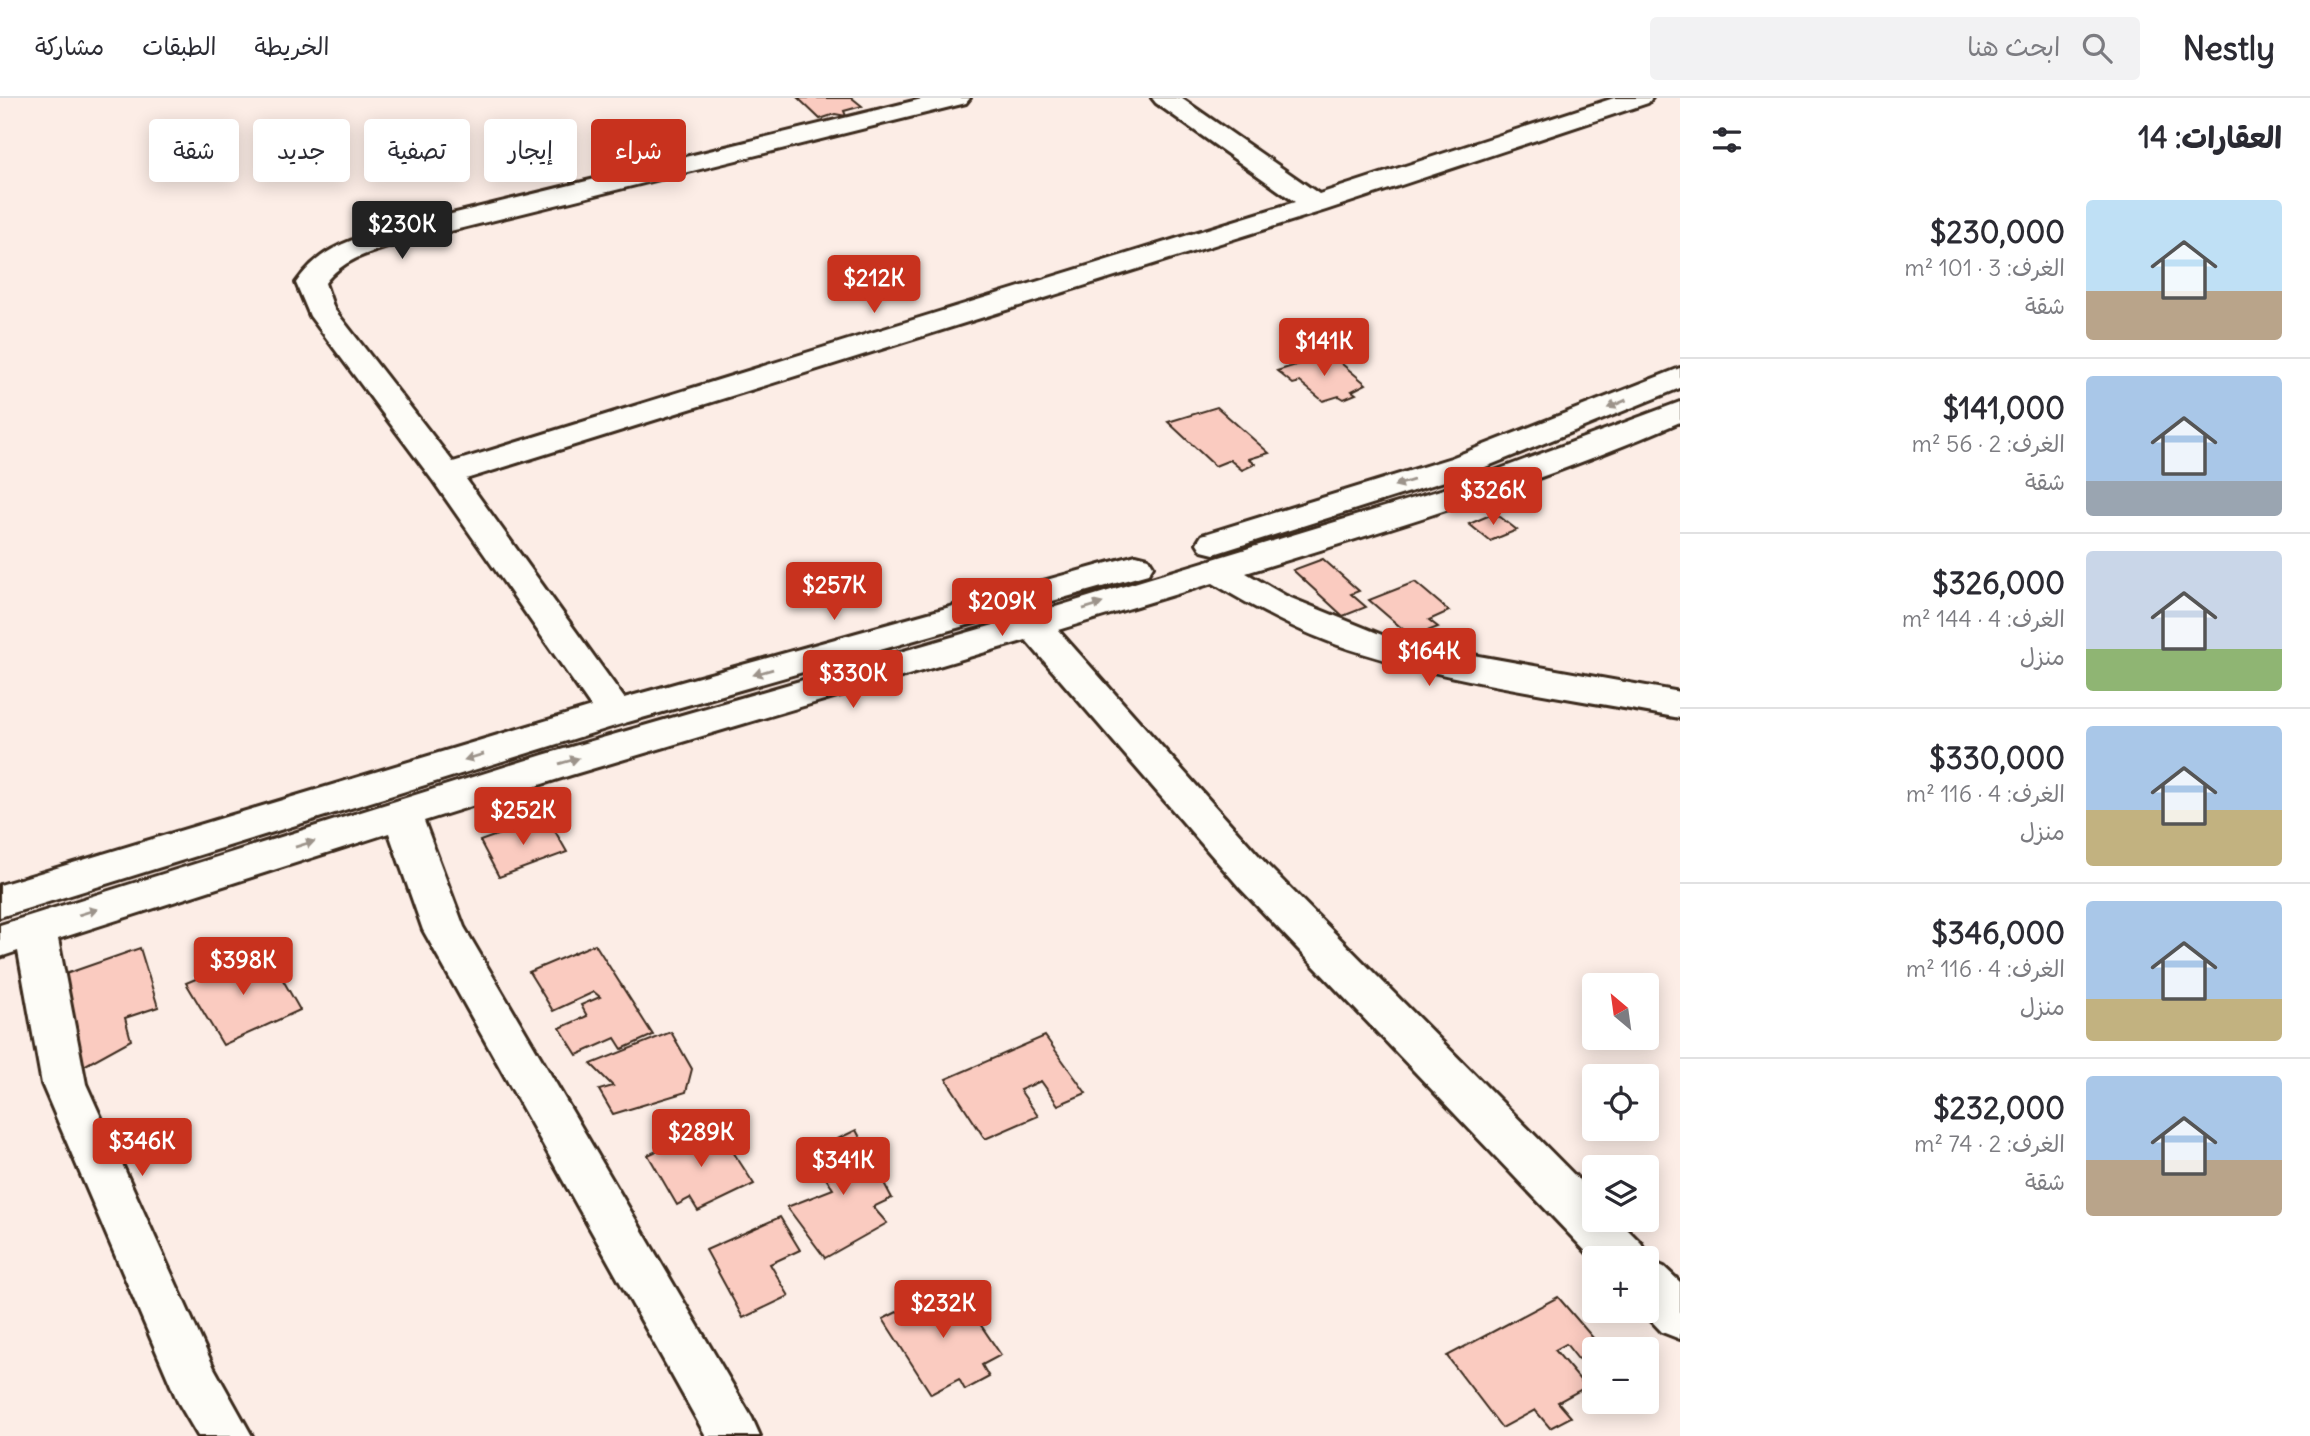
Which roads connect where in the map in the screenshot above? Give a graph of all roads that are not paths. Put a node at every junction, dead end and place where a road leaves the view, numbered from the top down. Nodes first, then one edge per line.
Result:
1 (957, 98) edge
2 (1165, 98) edge
3 (1631, 99) edge
4 (1317, 204) junction
5 (1680, 377) edge
6 (1680, 411) edge
7 (446, 475) junction
8 (1214, 569) junction
9 (1018, 615) junction
10 (1680, 705) edge
11 (615, 713) junction
12 (402, 814) junction
13 (0, 901) edge
14 (18, 935) edge
15 (1612, 1246) edge
16 (1659, 1294) edge
17 (1680, 1316) edge
18 (226, 1436) edge
19 (734, 1436) edge

1 - 7 street
2 - 4 street
3 - 4 street
4 - 7 street
5 -> 9 street
6 - 8 street
7 - 11 street
9 -> 8 street
8 - 10 street
9 -> 11 street
12 -> 9 street
9 - 15 street
11 -> 13 street
14 -> 12 street
12 - 19 street
14 - 18 street
16 - 17 street

